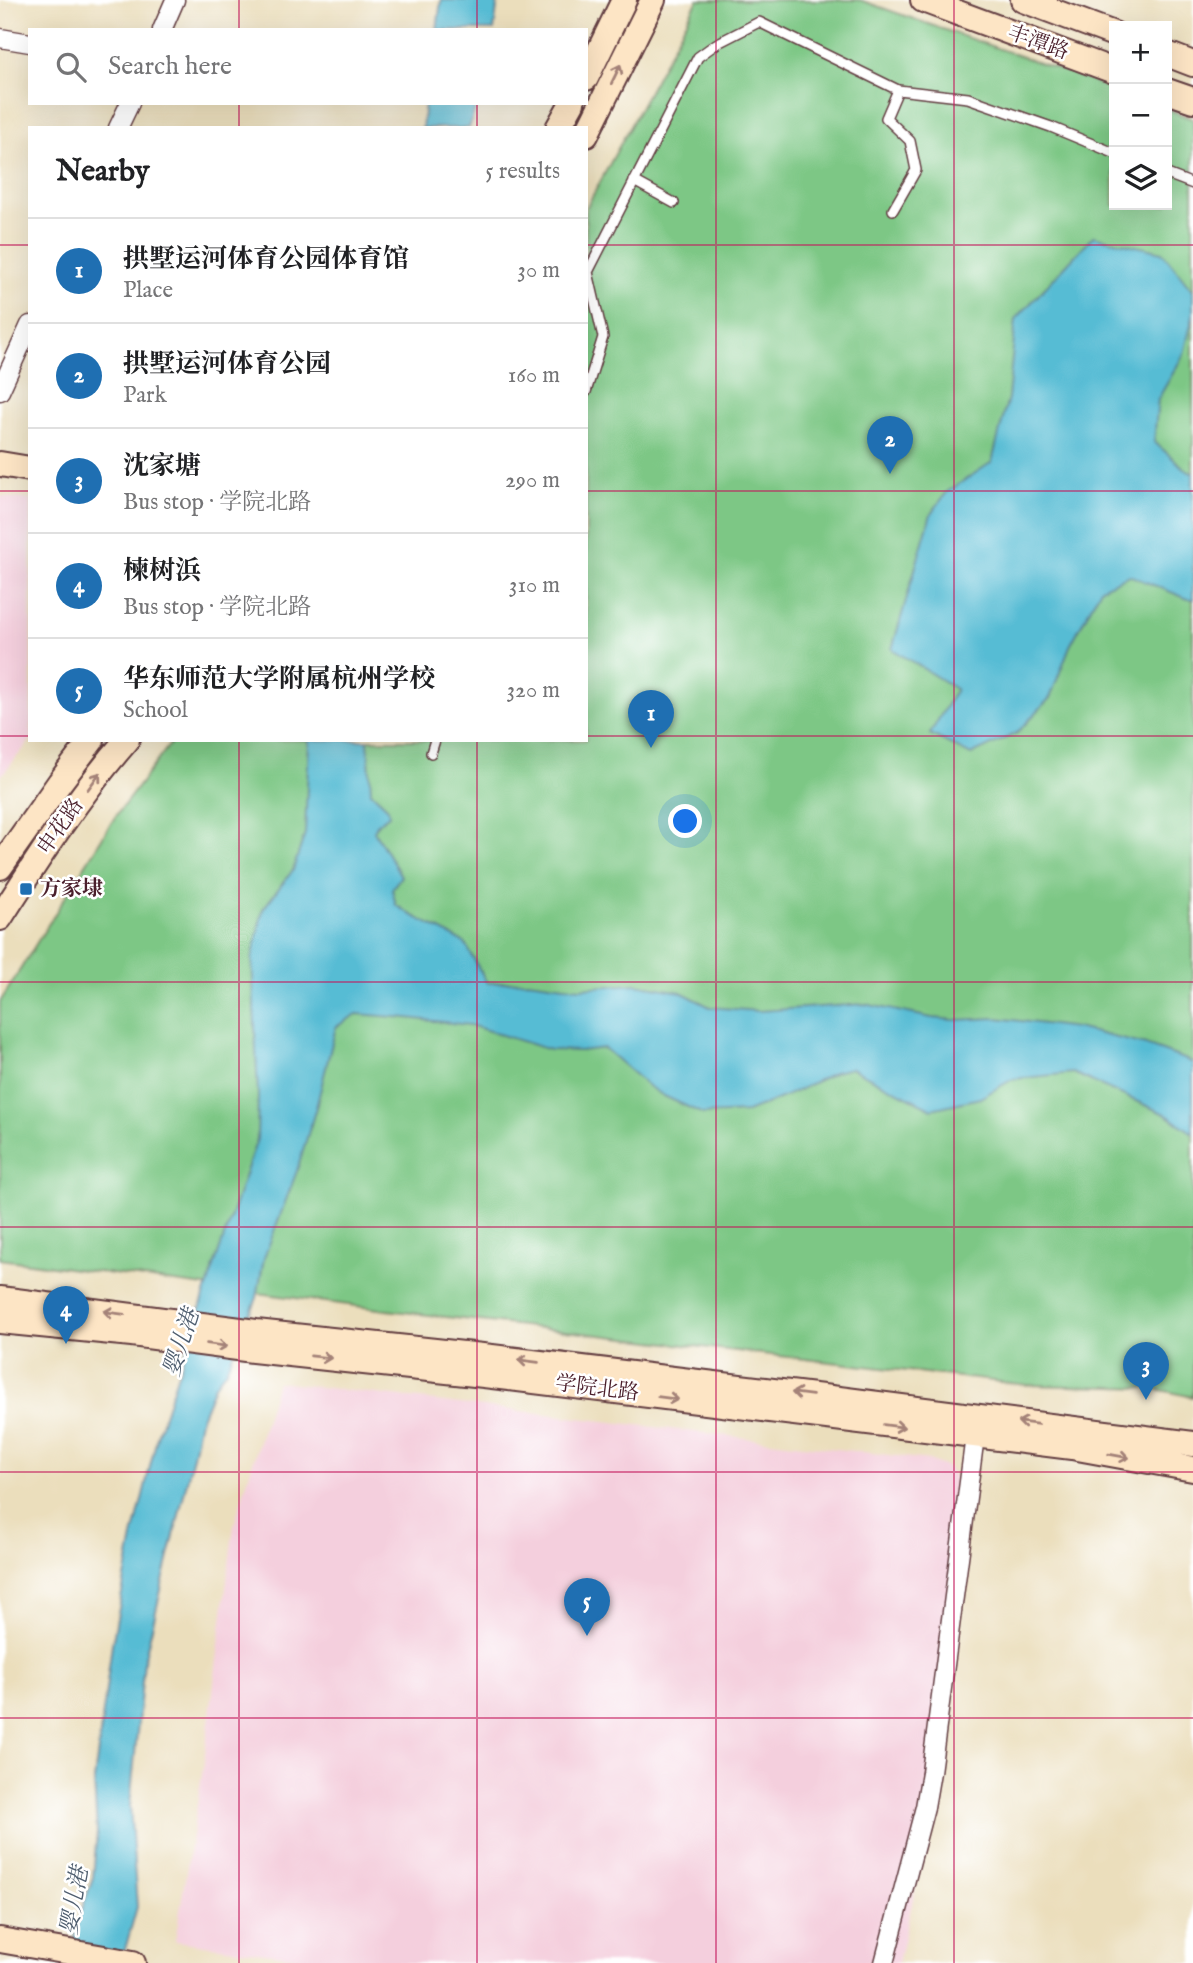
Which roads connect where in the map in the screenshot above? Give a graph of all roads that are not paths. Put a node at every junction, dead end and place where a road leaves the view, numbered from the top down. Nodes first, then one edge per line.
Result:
1 (175, 0) edge
2 (624, 0) edge
3 (653, 0) edge
4 (923, 0) edge
5 (1023, 0) edge
6 (163, 28) edge
7 (1109, 32) edge
8 (0, 38) edge
9 (28, 43) edge
10 (1172, 56) edge
11 (1193, 64) edge
12 (1109, 69) edge
13 (588, 74) edge
14 (898, 90) junction
15 (1172, 92) edge
16 (1193, 100) edge
17 (129, 105) edge
18 (571, 105) edge
19 (119, 126) edge
20 (559, 126) edge
21 (588, 131) edge
22 (1109, 151) edge
23 (1172, 176) edge
24 (634, 181) junction
25 (1193, 184) edge
26 (674, 203) dead end
27 (893, 209) dead end
28 (588, 269) edge
29 (588, 275) edge
30 (28, 329) edge
31 (588, 386) edge
32 (0, 391) edge
33 (0, 464) edge
34 (28, 469) edge
35 (90, 742) edge
36 (125, 742) edge
37 (434, 742) edge
38 (431, 753) dead end
39 (0, 867) edge
40 (0, 918) edge
41 (0, 1299) edge
42 (0, 1321) edge
43 (254, 1341) junction
44 (975, 1436) junction
45 (1193, 1444) edge
46 (1193, 1469) edge
47 (0, 1940) edge
48 (133, 1963) edge
49 (884, 1963) edge

1 - 6 street
2 - 13 main road
21 -> 3 main road
4 - 12 main road, 丰潭路
5 - 7 main road, 丰潭路
8 - 9 street
10 - 11 main road
14 - 22 lane
14 - 24 lane
14 - 27 lane
15 - 16 main road
17 - 19 street
18 - 20 main road
23 - 25 lane
24 - 26 lane
24 - 28 lane
29 - 31 lane
30 - 32 street
33 - 34 main road
35 - 39 main road, 申花路
40 -> 36 main road, 申花路
37 - 38 lane
43 -> 41 main road, 学院北路
42 -> 43 main road, 学院北路
43 -> 44 main road, 学院北路
45 -> 43 main road, 学院北路
44 -> 46 main road, 学院北路
44 - 49 street
47 - 48 main road

